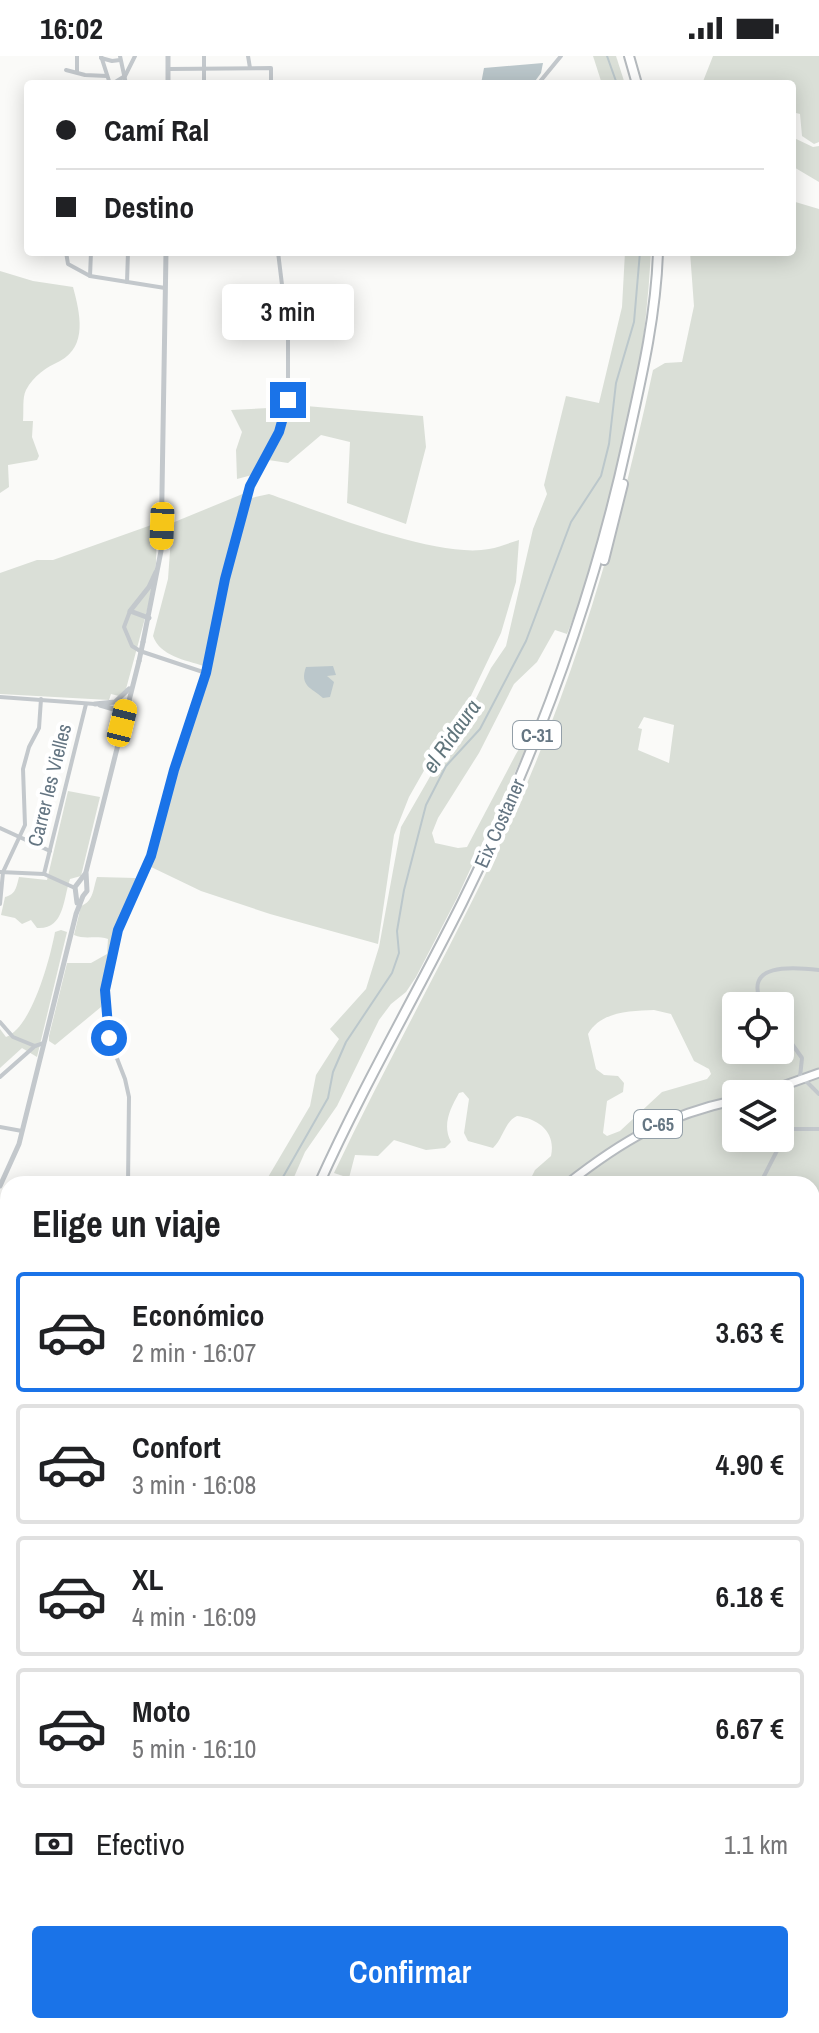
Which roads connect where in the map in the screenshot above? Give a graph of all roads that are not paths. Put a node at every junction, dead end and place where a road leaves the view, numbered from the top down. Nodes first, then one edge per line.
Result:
1 (77, 56) edge
2 (135, 56) edge
3 (168, 56) edge
4 (204, 56) edge
5 (248, 56) edge
6 (561, 56) edge
7 (626, 56) edge
8 (101, 57) edge
9 (120, 58) edge
10 (250, 68) junction
11 (168, 69) junction
12 (204, 69) junction
13 (66, 70) dead end
14 (77, 72) junction
15 (107, 76) junction
16 (109, 80) edge
17 (124, 80) edge
18 (124, 80) edge
19 (168, 80) edge
20 (204, 80) edge
21 (271, 80) edge
22 (541, 80) edge
23 (633, 80) edge
24 (67, 256) edge
25 (91, 256) edge
26 (128, 256) edge
27 (166, 256) edge
28 (278, 256) edge
29 (660, 256) edge
30 (90, 276) junction
31 (127, 282) junction
32 (165, 288) junction
33 (160, 562) junction
34 (130, 611) junction
35 (149, 618) junction
36 (208, 674) junction
37 (132, 685) junction
38 (0, 697) edge
39 (41, 699) junction
40 (115, 702) junction
41 (86, 704) junction
42 (95, 704) junction
43 (126, 708) junction
44 (117, 710) junction
45 (122, 723) junction
46 (0, 828) edge
47 (21, 836) junction
48 (50, 851) junction
49 (2, 872) edge
50 (44, 874) junction
51 (80, 889) junction
52 (0, 904) edge
53 (819, 970) edge
54 (758, 992) edge
55 (0, 1022) edge
56 (44, 1043) junction
57 (35, 1046) junction
58 (794, 1047) edge
59 (819, 1073) edge
60 (0, 1077) edge
61 (802, 1080) junction
62 (794, 1083) edge
63 (819, 1094) edge
64 (722, 1103) edge
65 (0, 1127) edge
66 (794, 1129) edge
67 (819, 1129) edge
68 (22, 1131) junction
69 (776, 1152) edge
70 (5, 1176) edge
71 (128, 1176) edge
72 (326, 1176) edge
73 (578, 1176) edge
74 (764, 1176) edge

1 - 14 street
2 - 17 street
3 - 11 street
4 - 12 street
5 - 10 street
6 - 22 street
7 - 23 highway
8 - 9 street
8 - 15 street
9 - 18 street
10 - 12 street
10 - 21 street
11 - 12 street
11 - 19 street
12 - 20 street
13 - 14 street
14 - 15 street
15 - 16 street
24 - 30 street
25 - 30 street
26 - 31 street
27 - 32 street
28 - 36 street
29 - 72 highway, Eix Costaner / C-31
30 - 31 street
31 - 32 street
32 - 33 street
33 - 34 street
33 - 35 street
34 - 35 street
34 - 36 street
35 - 37 street, bridge
36 - 71 street
37 - 40 street
37 - 43 street
38 - 39 street
39 - 41 street
39 - 47 street
40 - 42 street
40 - 43 street
41 - 42 street
41 - 48 street, Carrer les Vielles
42 - 44 street
43 - 44 street
43 - 45 street
44 - 45 street
45 - 51 street
46 - 47 street
47 - 48 street
47 - 49 street
48 - 50 street, Carrer les Vielles
49 - 50 street
49 - 52 street
50 - 51 street
51 - 56 street
53 - 54 street
55 - 57 street
56 - 57 street
56 - 68 street
57 - 60 street
58 - 61 street
59 - 61 main road
61 - 62 main road
61 - 63 street
64 - 73 main road, C-65
65 - 68 street
66 - 67 street
68 - 70 street
69 - 74 street

